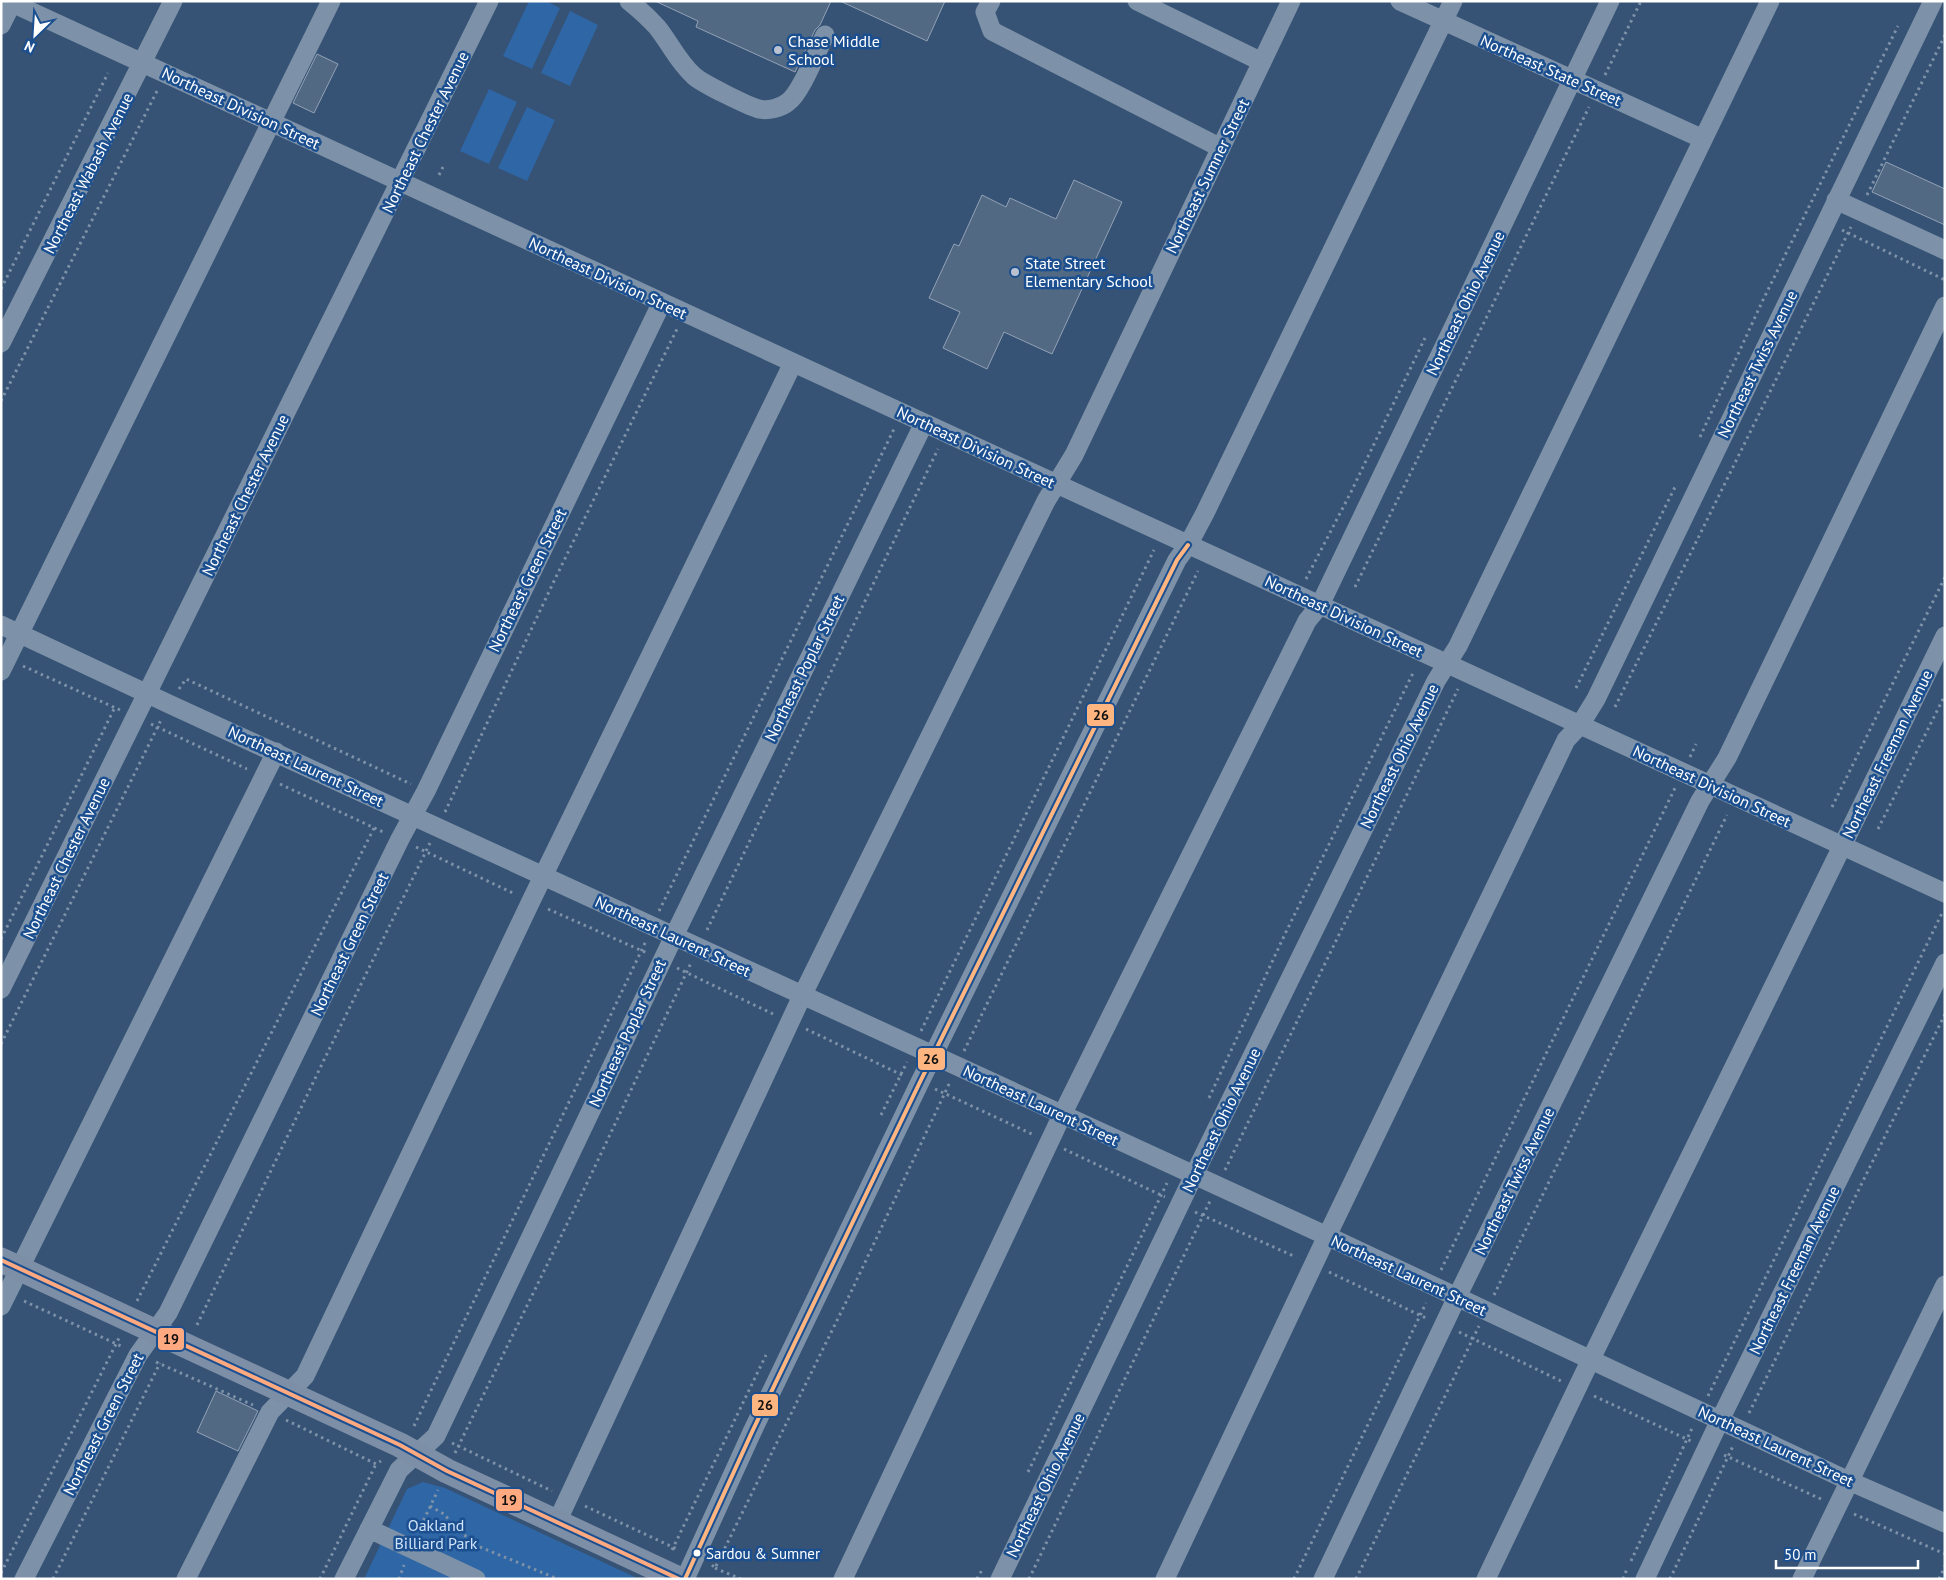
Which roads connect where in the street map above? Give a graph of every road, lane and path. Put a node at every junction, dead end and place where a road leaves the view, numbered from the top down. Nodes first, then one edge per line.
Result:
1 (173, 1) edge
2 (331, 1) edge
3 (489, 1) edge
4 (628, 1) edge
5 (990, 1) edge
6 (1137, 1) edge
7 (1291, 1) edge
8 (1400, 1) edge
9 (1454, 1) edge
10 (1610, 1) edge
11 (1641, 1) edge
12 (1770, 1) edge
13 (1933, 1) edge
14 (11, 2) edge
15 (1901, 19) dead end
16 (1444, 21) junction
17 (1, 25) edge
18 (825, 35) dead end
19 (1945, 35) edge
20 (1262, 62) junction
21 (143, 63) junction
22 (108, 73) dead end
23 (1572, 79) junction
24 (160, 84) dead end
25 (1597, 91) junction
26 (272, 123) junction
27 (1702, 139) junction
28 (1221, 148) junction
29 (443, 166) dead end
30 (439, 175) dead end
31 (400, 182) junction
32 (1836, 200) junction
33 (1859, 210) junction
34 (1804, 217) junction
35 (1825, 223) junction
36 (1848, 232) junction
37 (1945, 250) edge
38 (1945, 280) edge
39 (1, 288) edge
40 (662, 302) junction
41 (1945, 306) edge
42 (1429, 331) dead end
43 (1, 343) edge
44 (793, 363) junction
45 (1, 401) edge
46 (924, 423) junction
47 (941, 442) dead end
48 (1696, 445) dead end
49 (1679, 480) dead end
50 (1057, 484) junction
51 (1188, 545) junction
52 (1945, 577) edge
53 (1355, 587) dead end
54 (1298, 595) junction
55 (1320, 605) junction
56 (1, 625) edge
57 (19, 633) junction
58 (1945, 636) edge
59 (1446, 663) junction
60 (4, 665) edge
61 (1414, 671) dead end
62 (1576, 688) dead end
63 (1458, 690) dead end
64 (147, 693) junction
65 (1945, 695) edge
66 (169, 704) junction
67 (115, 707) junction
68 (1615, 707) dead end
69 (136, 717) junction
70 (1580, 725) junction
71 (157, 727) junction
72 (1696, 744) dead end
73 (276, 752) junction
74 (1682, 772) junction
75 (264, 777) junction
76 (1710, 785) junction
77 (426, 791) junction
78 (451, 801) dead end
79 (1832, 807) dead end
80 (412, 815) junction
81 (1727, 815) dead end
82 (374, 828) junction
83 (1878, 829) dead end
84 (400, 839) junction
85 (1842, 846) junction
86 (543, 876) junction
87 (1945, 893) edge
88 (531, 901) junction
89 (1945, 909) edge
90 (674, 936) junction
91 (1, 939) edge
92 (699, 948) junction
93 (662, 960) junction
94 (1945, 963) edge
95 (685, 973) junction
96 (1, 989) edge
97 (802, 996) junction
98 (1945, 1014) edge
99 (790, 1021) junction
100 (1, 1044) edge
101 (934, 1056) junction
102 (919, 1084) junction
103 (1205, 1105) dead end
104 (1062, 1115) junction
105 (1049, 1142) junction
106 (1176, 1167) junction
107 (1194, 1175) junction
108 (1217, 1186) junction
109 (1160, 1195) junction
110 (1180, 1205) junction
111 (1203, 1216) junction
112 (1326, 1236) junction
113 (10, 1264) edge
114 (1313, 1264) junction
115 (1945, 1285) edge
116 (1433, 1286) junction
117 (1457, 1297) junction
118 (4, 1299) edge
119 (1486, 1311) junction
120 (1420, 1315) junction
121 (128, 1319) junction
122 (1443, 1326) junction
123 (154, 1331) junction
124 (1474, 1339) junction
125 (116, 1344) junction
126 (138, 1355) junction
127 (1591, 1360) junction
128 (160, 1363) junction
129 (1577, 1388) junction
130 (289, 1394) junction
131 (1701, 1411) junction
132 (270, 1412) junction
133 (1720, 1420) junction
134 (1741, 1430) junction
135 (1686, 1439) junction
136 (1707, 1448) junction
137 (409, 1450) junction
138 (1728, 1457) junction
139 (376, 1464) junction
140 (446, 1471) junction
141 (1025, 1480) dead end
142 (1849, 1481) junction
143 (430, 1506) junction
144 (1836, 1506) junction
145 (557, 1522) junction
146 (1945, 1523) edge
147 (369, 1530) junction
148 (409, 1549) junction
149 (1945, 1554) edge
150 (1945, 1566) edge
151 (715, 1568) dead end
152 (982, 1569) dead end
153 (1, 1573) edge
154 (24, 1579) edge
155 (53, 1579) edge
156 (186, 1579) edge
157 (320, 1579) edge
158 (344, 1579) edge
159 (399, 1579) edge
160 (476, 1579) edge
161 (558, 1579) edge
162 (679, 1579) edge
163 (685, 1579) edge
164 (741, 1579) edge
165 (843, 1579) edge
166 (977, 1579) edge
167 (1000, 1579) edge
168 (1029, 1579) edge
169 (1165, 1579) edge
170 (1294, 1579) edge
171 (1324, 1579) edge
172 (1356, 1579) edge
173 (1486, 1579) edge
174 (1623, 1579) edge
175 (1645, 1579) edge
176 (1670, 1579) edge
177 (1802, 1579) edge
178 (1939, 1579) edge

1 - 21 street, Northeast Wabash Avenue
2 - 26 street
3 - 31 street, Northeast Chester Avenue
4 - 18 street
5 - 28 street
6 - 20 street
7 - 20 street, Northeast Sumner Street
8 - 16 street, Northeast State Street
9 - 16 street
10 - 23 street, Northeast Ohio Avenue
11 - 25 path
12 - 27 street, Northeast Ohio Avenue
13 - 32 street, Northeast Twiss Avenue
14 - 17 street
14 - 21 street, Northeast Division Street
15 - 34 path
16 - 23 street, Northeast State Street
16 - 51 street
19 - 33 path
20 - 28 street, Northeast Sumner Street
21 - 26 street, Northeast Division Street
21 - 43 street, Northeast Wabash Avenue
22 - 39 path
23 - 25 street, Northeast State Street
23 - 55 street, Northeast Ohio Avenue
24 - 45 path
25 - 27 street, Northeast State Street
25 - 53 path
26 - 31 street, Northeast Division Street
26 - 57 street
27 - 59 street, Northeast Ohio Avenue
28 - 50 street, Northeast Sumner Street
29 - 30 path
31 - 40 street, Northeast Division Street
31 - 64 street, Northeast Chester Avenue
32 - 33 street
32 - 35 street, Northeast Twiss Avenue
33 - 36 path
33 - 37 street
34 - 35 path
34 - 48 path
35 - 36 path
35 - 70 street, Northeast Twiss Avenue
36 - 38 path
36 - 68 path
40 - 44 street, Northeast Division Street
40 - 77 street, Northeast Green Street
41 - 76 street, Northeast Twiss Avenue
42 - 54 path
44 - 46 street, Northeast Division Street
44 - 86 street
46 - 50 street, Northeast Division Street
46 - 90 street, Northeast Poplar Street
47 - 92 path
49 - 62 path
50 - 51 street, Northeast Division Street
50 - 97 street, Northeast Sumner Street
51 - 54 street, Northeast Division Street
51 - 101 street
52 - 79 path
54 - 55 street, Northeast Division Street
55 - 59 street, Northeast Division Street
55 - 104 street, Northeast Ohio Avenue
56 - 57 street, Northeast Laurent Street
57 - 60 street
57 - 64 street, Northeast Laurent Street
58 - 85 street, Northeast Freeman Avenue
59 - 70 street, Northeast Division Street
59 - 107 street, Northeast Ohio Avenue
60 - 67 path
61 - 103 path
63 - 108 path
64 - 66 street, Northeast Laurent Street
64 - 69 street, Northeast Chester Avenue
65 - 83 path
66 - 71 path
66 - 73 street, Northeast Laurent Street
66 - 77 path
67 - 69 path
67 - 91 path
69 - 71 path
69 - 96 street, Northeast Chester Avenue
70 - 74 street, Northeast Division Street
70 - 112 street, Northeast Twiss Avenue
71 - 75 path
71 - 100 path
72 - 74 path
73 - 75 street
73 - 80 street, Northeast Laurent Street
74 - 76 street, Northeast Division Street
74 - 116 path
75 - 82 path
75 - 113 street
76 - 85 street, Northeast Division Street
76 - 117 street, Northeast Twiss Avenue
77 - 78 path
77 - 80 street, Northeast Green Street
80 - 84 street, Northeast Green Street
80 - 86 street, Northeast Laurent Street
81 - 119 path
82 - 84 path
82 - 121 path
84 - 88 path
84 - 123 street, Northeast Green Street
85 - 87 street, Northeast Division Street
85 - 127 street, Northeast Freeman Avenue
86 - 88 street
86 - 90 street, Northeast Laurent Street
88 - 93 path
88 - 130 street
89 - 131 path
90 - 92 street, Northeast Laurent Street
90 - 93 street, Northeast Poplar Street
92 - 95 path
92 - 97 street, Northeast Laurent Street
93 - 95 path
93 - 137 street, Northeast Poplar Street
94 - 133 street, Northeast Freeman Avenue
95 - 99 path
95 - 140 path
97 - 99 street, Northeast Sumner Street
97 - 101 street, Northeast Laurent Street
98 - 134 path
99 - 102 path
99 - 145 street, Northeast Sumner Street
101 - 102 street
101 - 104 street, Northeast Laurent Street
102 - 105 path
102 - 163 street
104 - 105 street, Northeast Ohio Avenue
104 - 106 street, Northeast Laurent Street
105 - 109 path
105 - 165 street, Northeast Ohio Avenue
106 - 107 street, Northeast Laurent Street
106 - 109 path
107 - 108 street, Northeast Laurent Street
107 - 110 street, Northeast Ohio Avenue
108 - 111 path
108 - 112 street, Northeast Laurent Street
109 - 110 path
109 - 141 path
110 - 111 path
110 - 167 street, Northeast Ohio Avenue
111 - 114 path
111 - 168 path
112 - 114 street, Northeast Twiss Avenue
112 - 116 street, Northeast Laurent Street
113 - 118 street
113 - 121 main road
114 - 120 path
114 - 169 street, Northeast Twiss Avenue
115 - 142 street
116 - 117 street, Northeast Laurent Street
116 - 120 path
117 - 119 street, Northeast Laurent Street
117 - 122 street, Northeast Twiss Avenue
118 - 125 path
119 - 124 path
119 - 127 street, Northeast Laurent Street
120 - 122 path
120 - 170 path
121 - 123 main road
121 - 125 path
122 - 124 path
122 - 171 street, Northeast Twiss Avenue
123 - 126 street, Northeast Green Street
123 - 130 main road
124 - 129 path
124 - 172 path
125 - 126 path
125 - 153 path
126 - 128 path
126 - 154 street, Northeast Green Street
127 - 129 street, Northeast Freeman Avenue
127 - 131 street, Northeast Laurent Street
128 - 132 path
128 - 155 path
129 - 135 path
129 - 173 street, Northeast Freeman Avenue
130 - 132 street
130 - 137 main road
131 - 133 street, Northeast Laurent Street
131 - 135 path
132 - 139 path
132 - 156 street
133 - 134 street, Northeast Laurent Street
133 - 136 street, Northeast Freeman Avenue
134 - 138 path
134 - 142 street, Northeast Laurent Street
135 - 136 path
135 - 174 path
136 - 138 path
136 - 175 street, Northeast Freeman Avenue
137 - 139 path
137 - 140 main road
137 - 147 street, Northeast Poplar Street
138 - 144 path
138 - 176 path
139 - 157 path
140 - 143 path
140 - 145 main road
142 - 144 street
142 - 146 street, Northeast Laurent Street
143 - 148 path
143 - 161 path
144 - 149 path
144 - 177 street
145 - 162 main road
147 - 148 street
147 - 158 street, Northeast Poplar Street
148 - 159 path
148 - 160 street
150 - 178 path
151 - 164 path
152 - 166 path

